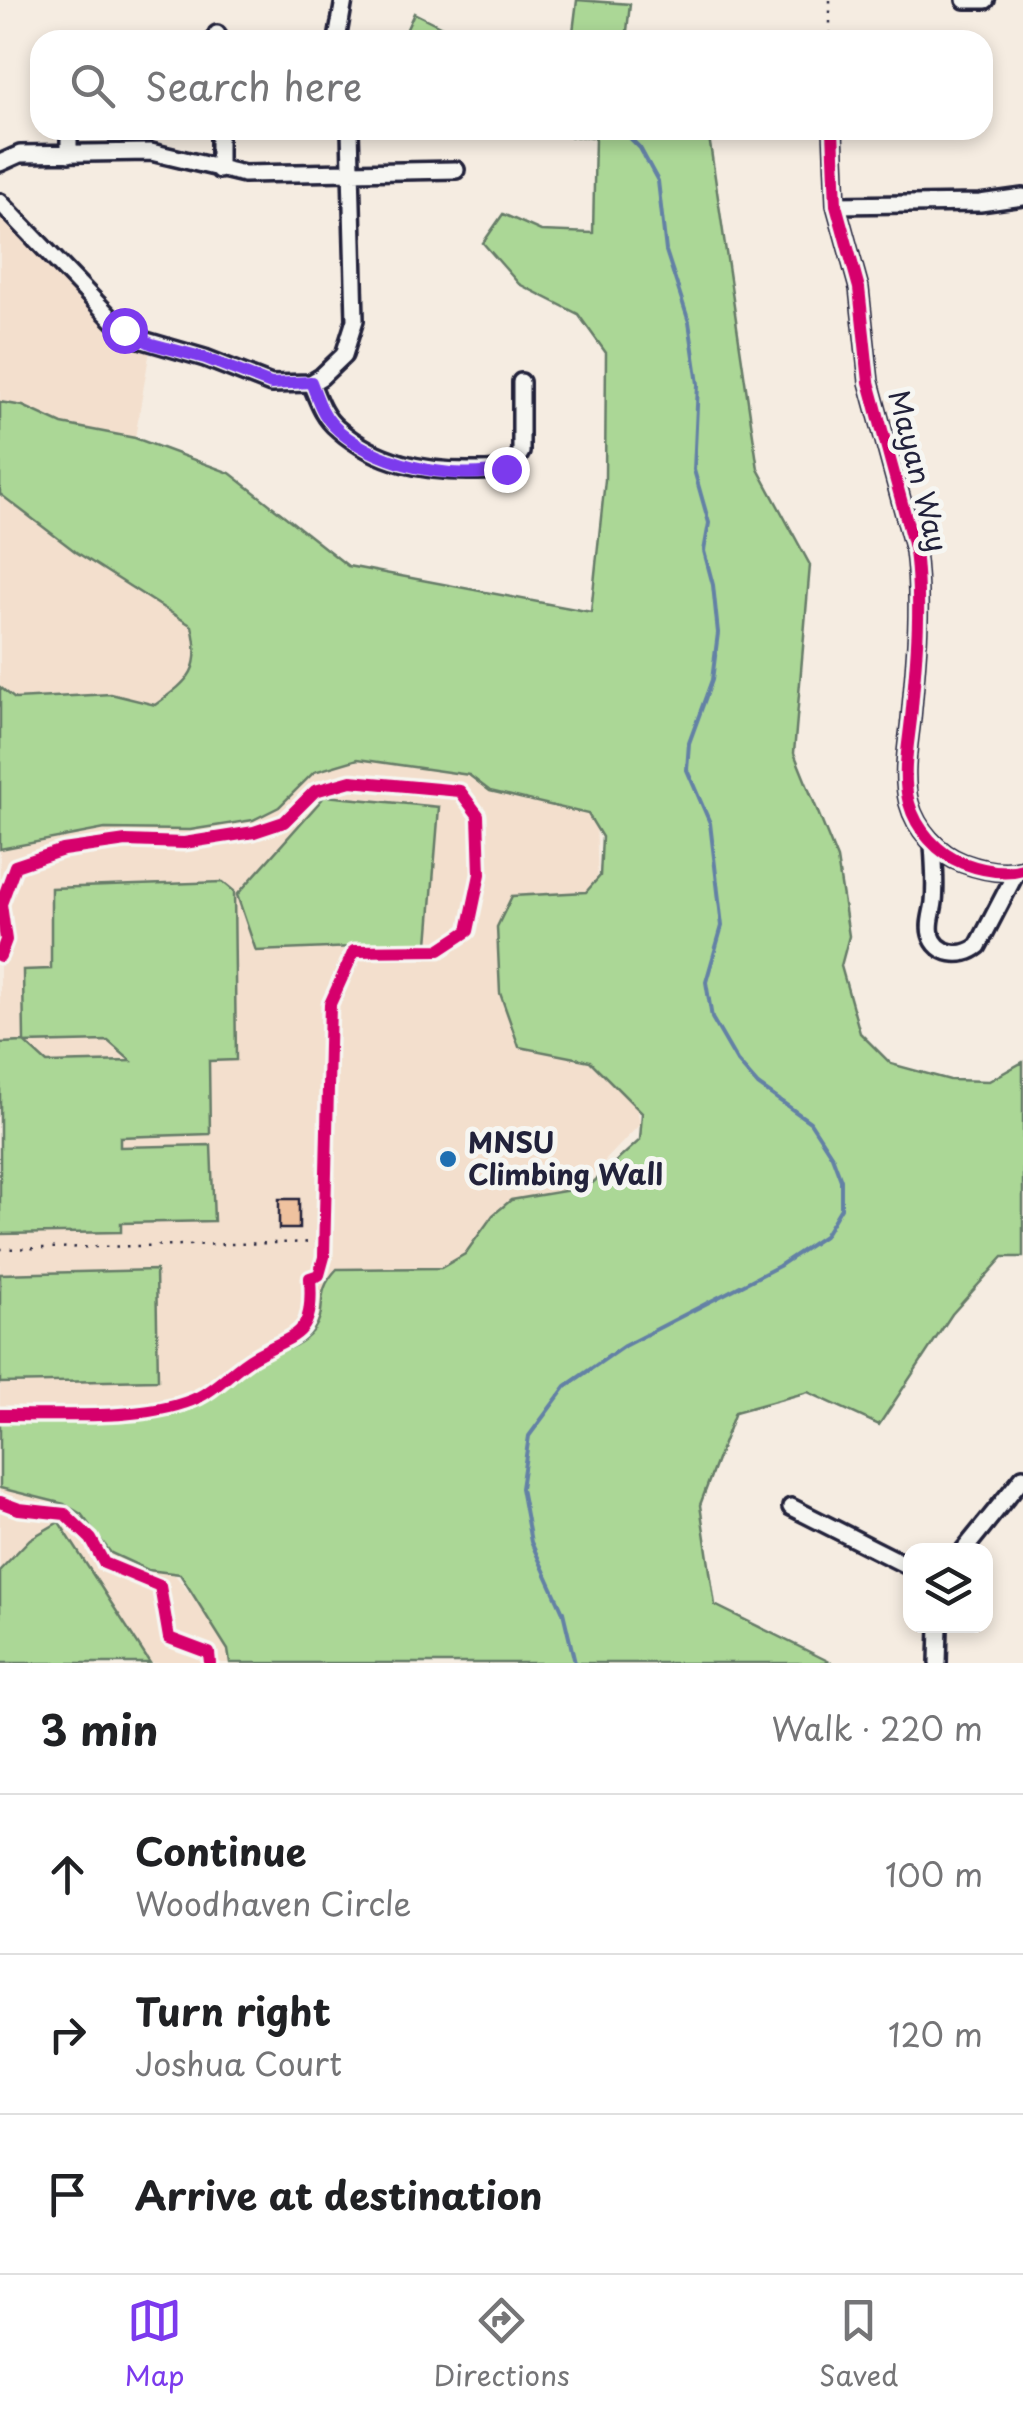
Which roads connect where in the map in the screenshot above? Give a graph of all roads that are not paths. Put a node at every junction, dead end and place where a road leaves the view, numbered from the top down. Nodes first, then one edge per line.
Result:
1 (344, 0) edge
2 (965, 0) edge
3 (986, 0) edge
4 (339, 30) edge
5 (69, 140) edge
6 (219, 140) edge
7 (350, 140) edge
8 (833, 140) edge
9 (69, 154) junction
10 (0, 164) edge
11 (220, 170) junction
12 (456, 170) dead end
13 (352, 171) junction
14 (1023, 196) edge
15 (0, 202) edge
16 (836, 204) junction
17 (311, 382) junction
18 (521, 382) dead end
19 (933, 844) junction
20 (1020, 870) edge
21 (1023, 1476) edge
22 (791, 1507) dead end
23 (970, 1543) edge
24 (903, 1563) edge
25 (938, 1633) edge
26 (938, 1663) edge

1 - 4 street
2 - 3 street
5 - 9 street
6 - 11 street
7 - 13 street
8 - 16 street, Mayan Way
9 - 10 street
9 - 11 street
11 - 13 street
12 - 13 street
13 - 17 street
14 - 16 street
15 - 17 street
16 - 19 street, Mayan Way
17 - 18 street
19 - 20 street, Mayan Way
19 - 20 street, Mayan Way
21 - 23 street
22 - 24 street
25 - 26 street

